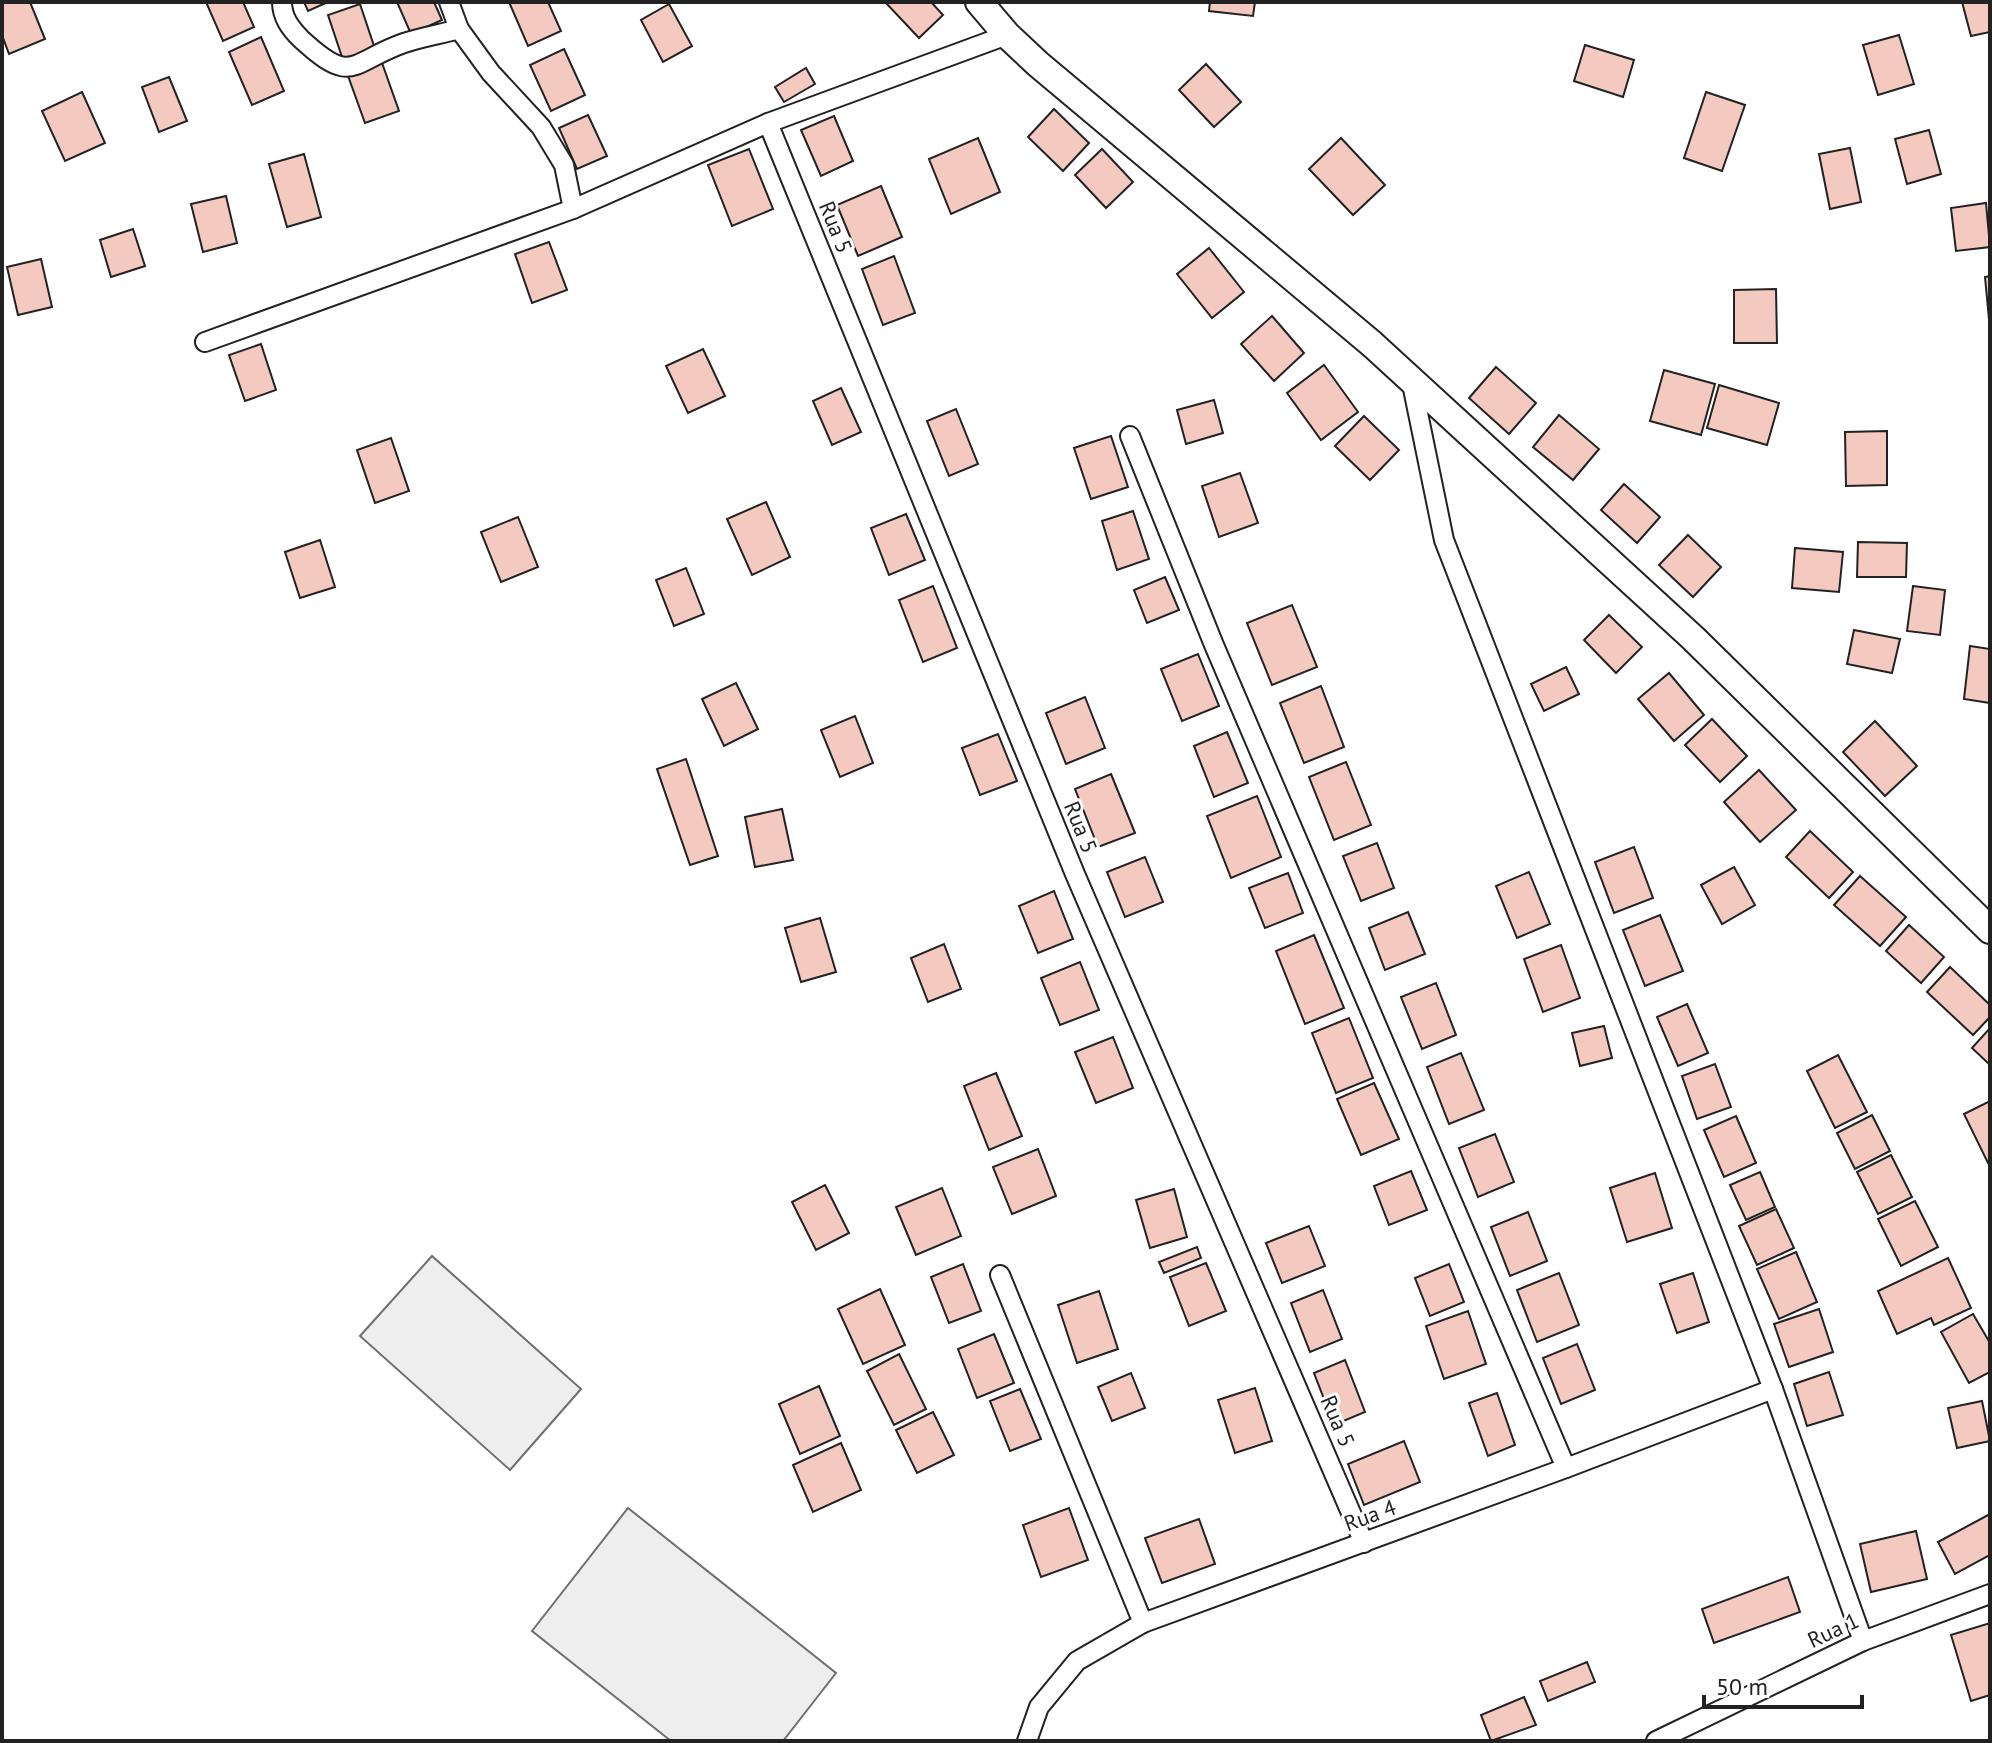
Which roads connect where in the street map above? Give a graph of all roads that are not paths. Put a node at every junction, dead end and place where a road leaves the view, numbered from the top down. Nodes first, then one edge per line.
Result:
1 (282, 2) edge
2 (449, 2) edge
3 (979, 2) edge
4 (459, 29) junction
5 (1007, 35) junction
6 (768, 123) junction
7 (573, 209) junction
8 (205, 342) dead end
9 (1411, 379) junction
10 (1130, 436) dead end
11 (1990, 930) edge
12 (1000, 1275) dead end
13 (1773, 1389) junction
14 (1566, 1468) junction
15 (1364, 1543) junction
16 (1990, 1594) edge
17 (1143, 1623) junction
18 (1863, 1641) junction
19 (1027, 1741) edge
20 (1656, 1741) edge

1 - 4 street
2 - 4 street
3 - 5 street
4 - 7 street
5 - 6 street
5 - 9 street
6 - 7 street
6 - 15 street, Rua 5
7 - 8 street
9 - 11 street
9 - 13 street
10 - 14 street
12 - 17 street
13 - 14 street, Rua 4
13 - 18 street
14 - 15 street, Rua 4
15 - 17 street, Rua 4
16 - 18 street, Rua 1
17 - 19 street, Rua 4
18 - 20 street, Rua 1

